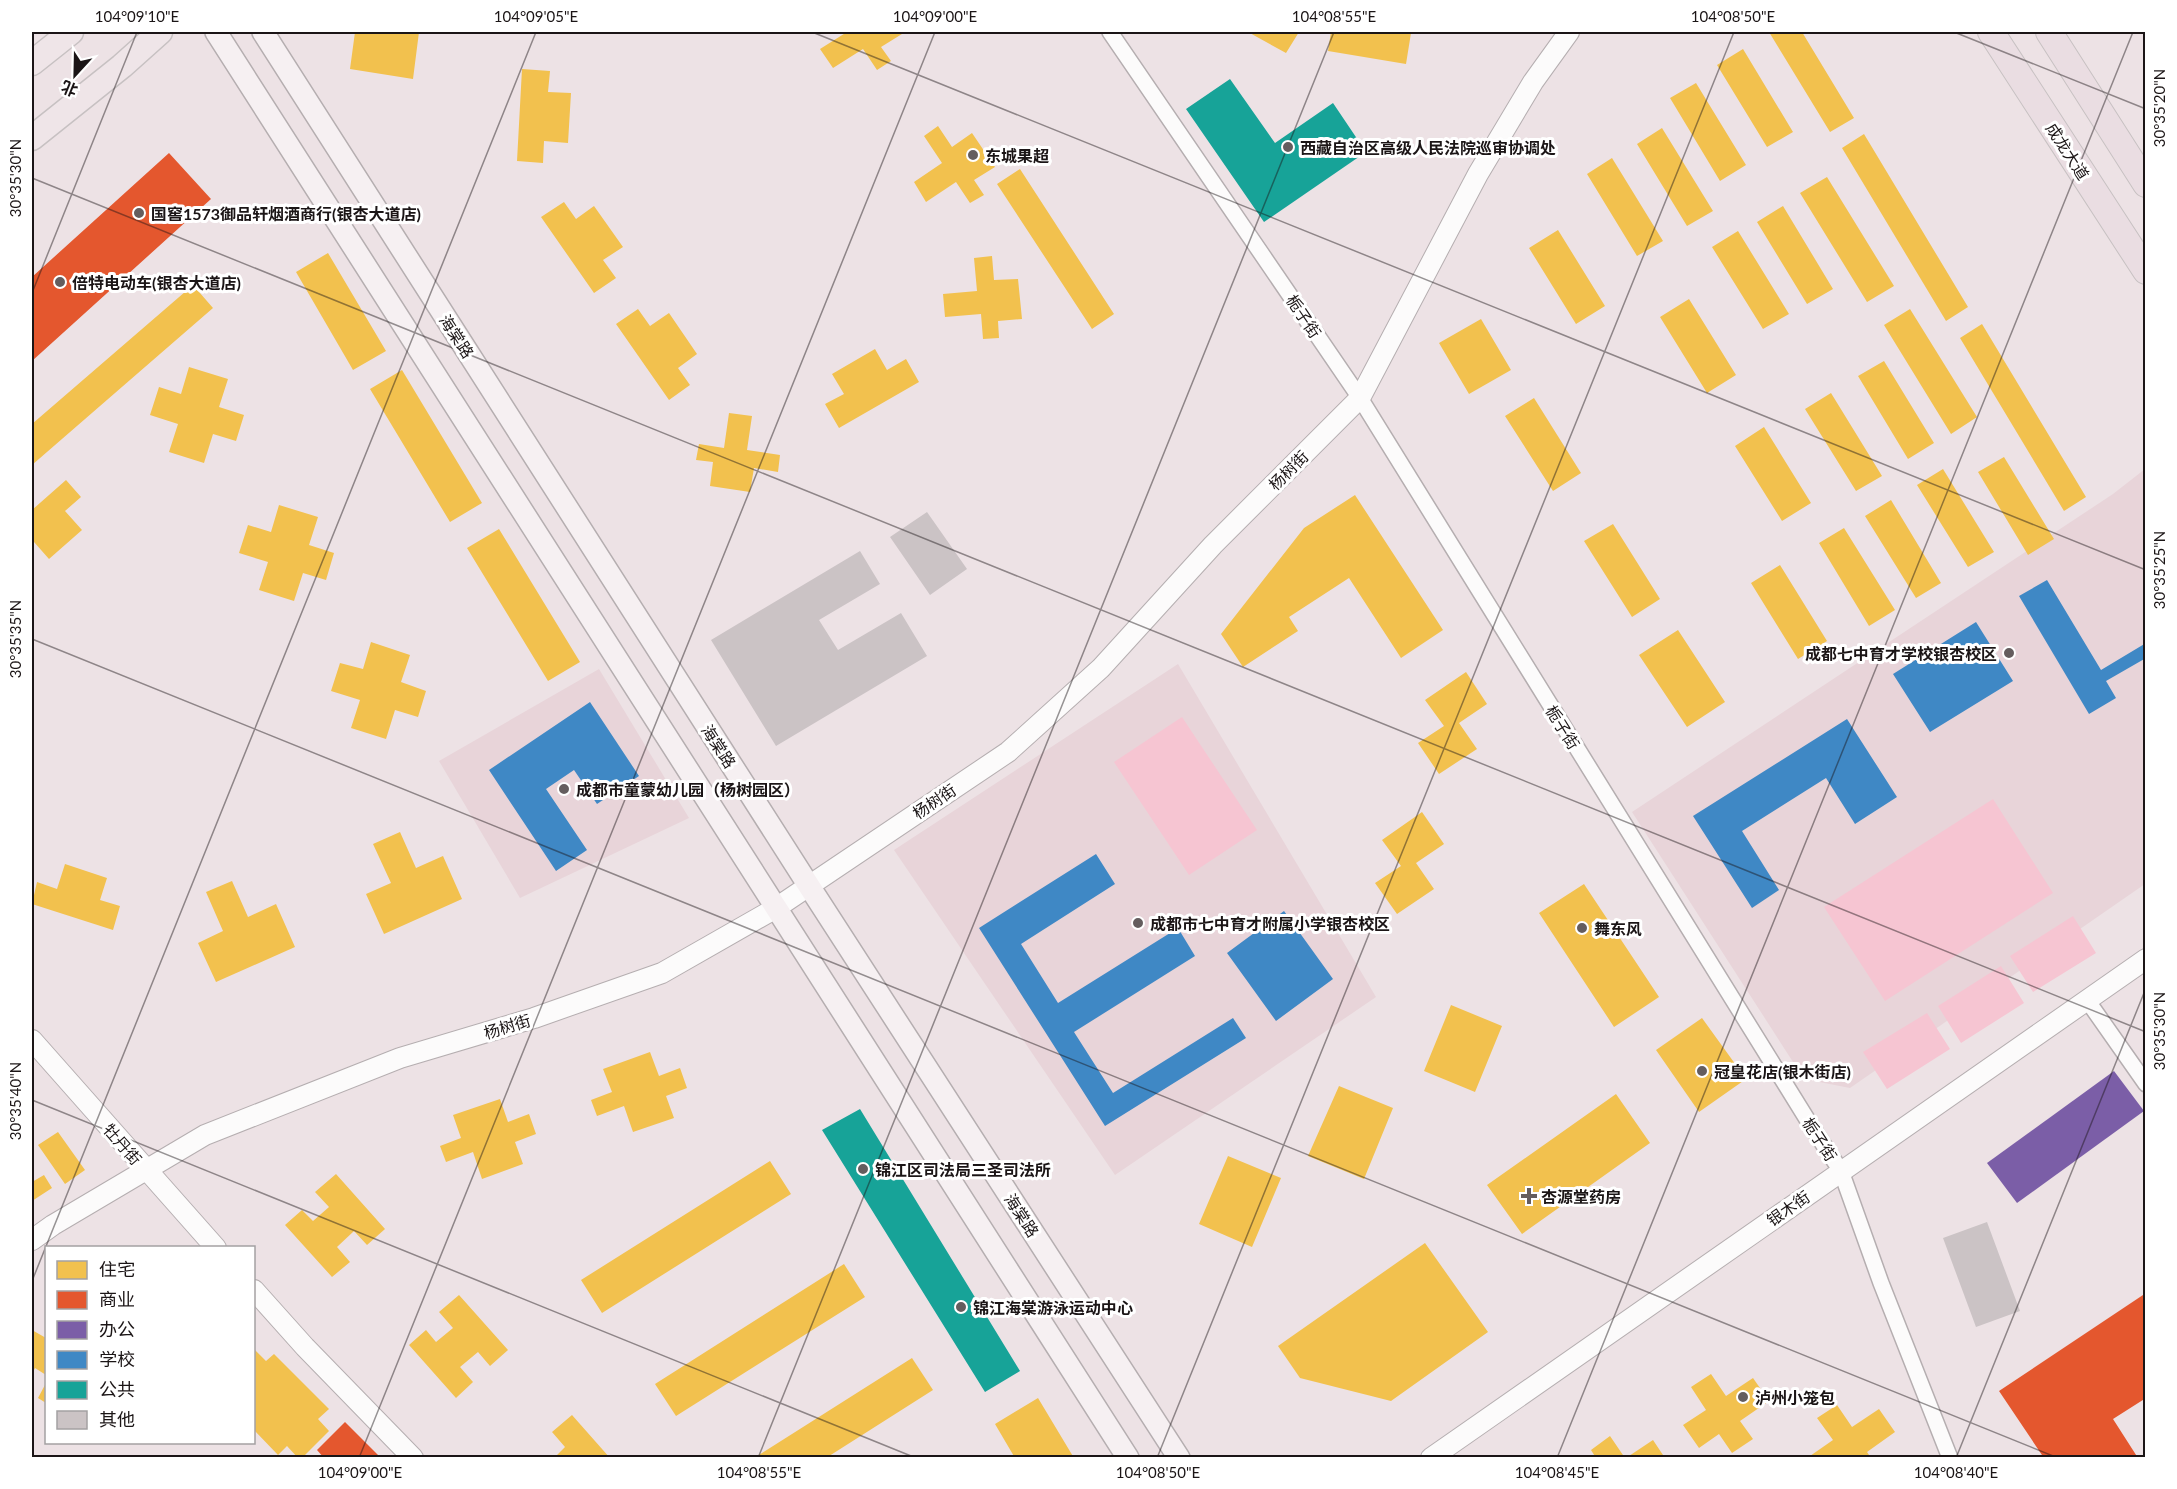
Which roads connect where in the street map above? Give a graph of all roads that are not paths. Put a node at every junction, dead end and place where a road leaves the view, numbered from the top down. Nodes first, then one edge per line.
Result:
1 (71, 32) edge
2 (160, 32) edge
3 (216, 32) edge
4 (263, 32) edge
5 (1110, 32) edge
6 (1569, 32) edge
7 (1991, 32) edge
8 (2049, 32) edge
9 (32, 63) edge
10 (32, 138) edge
11 (2145, 184) edge
12 (2145, 271) edge
13 (1360, 398) junction
14 (809, 886) junction
15 (776, 908) junction
16 (2145, 959) edge
17 (2087, 1000) junction
18 (32, 1040) edge
19 (2145, 1084) edge
20 (146, 1170) junction
21 (1841, 1171) junction
22 (32, 1240) edge
23 (214, 1246) edge
24 (255, 1291) edge
25 (413, 1458) edge
26 (1128, 1458) edge
27 (1179, 1458) edge
28 (1431, 1458) edge
29 (1950, 1458) edge

1 - 9 main road
2 - 10 main road
3 - 15 main road
4 - 14 main road, 海棠路
5 - 13 street, 栀子街
6 - 13 street, 杨树街
7 - 12 highway, 成龙大道
8 - 11 highway
13 - 14 street, 杨树街
13 - 21 street, 栀子街
14 - 15 street, 杨树街
14 - 27 main road, 海棠路
15 - 20 street, 杨树街
15 - 26 main road
16 - 17 street, 银木街
17 - 19 street
17 - 21 street, 银木街
18 - 20 street, 牡丹街
20 - 22 street, 杨树街
20 - 23 street, 牡丹街
21 - 28 street, 银木街
21 - 29 street, 栀子街
24 - 25 street

